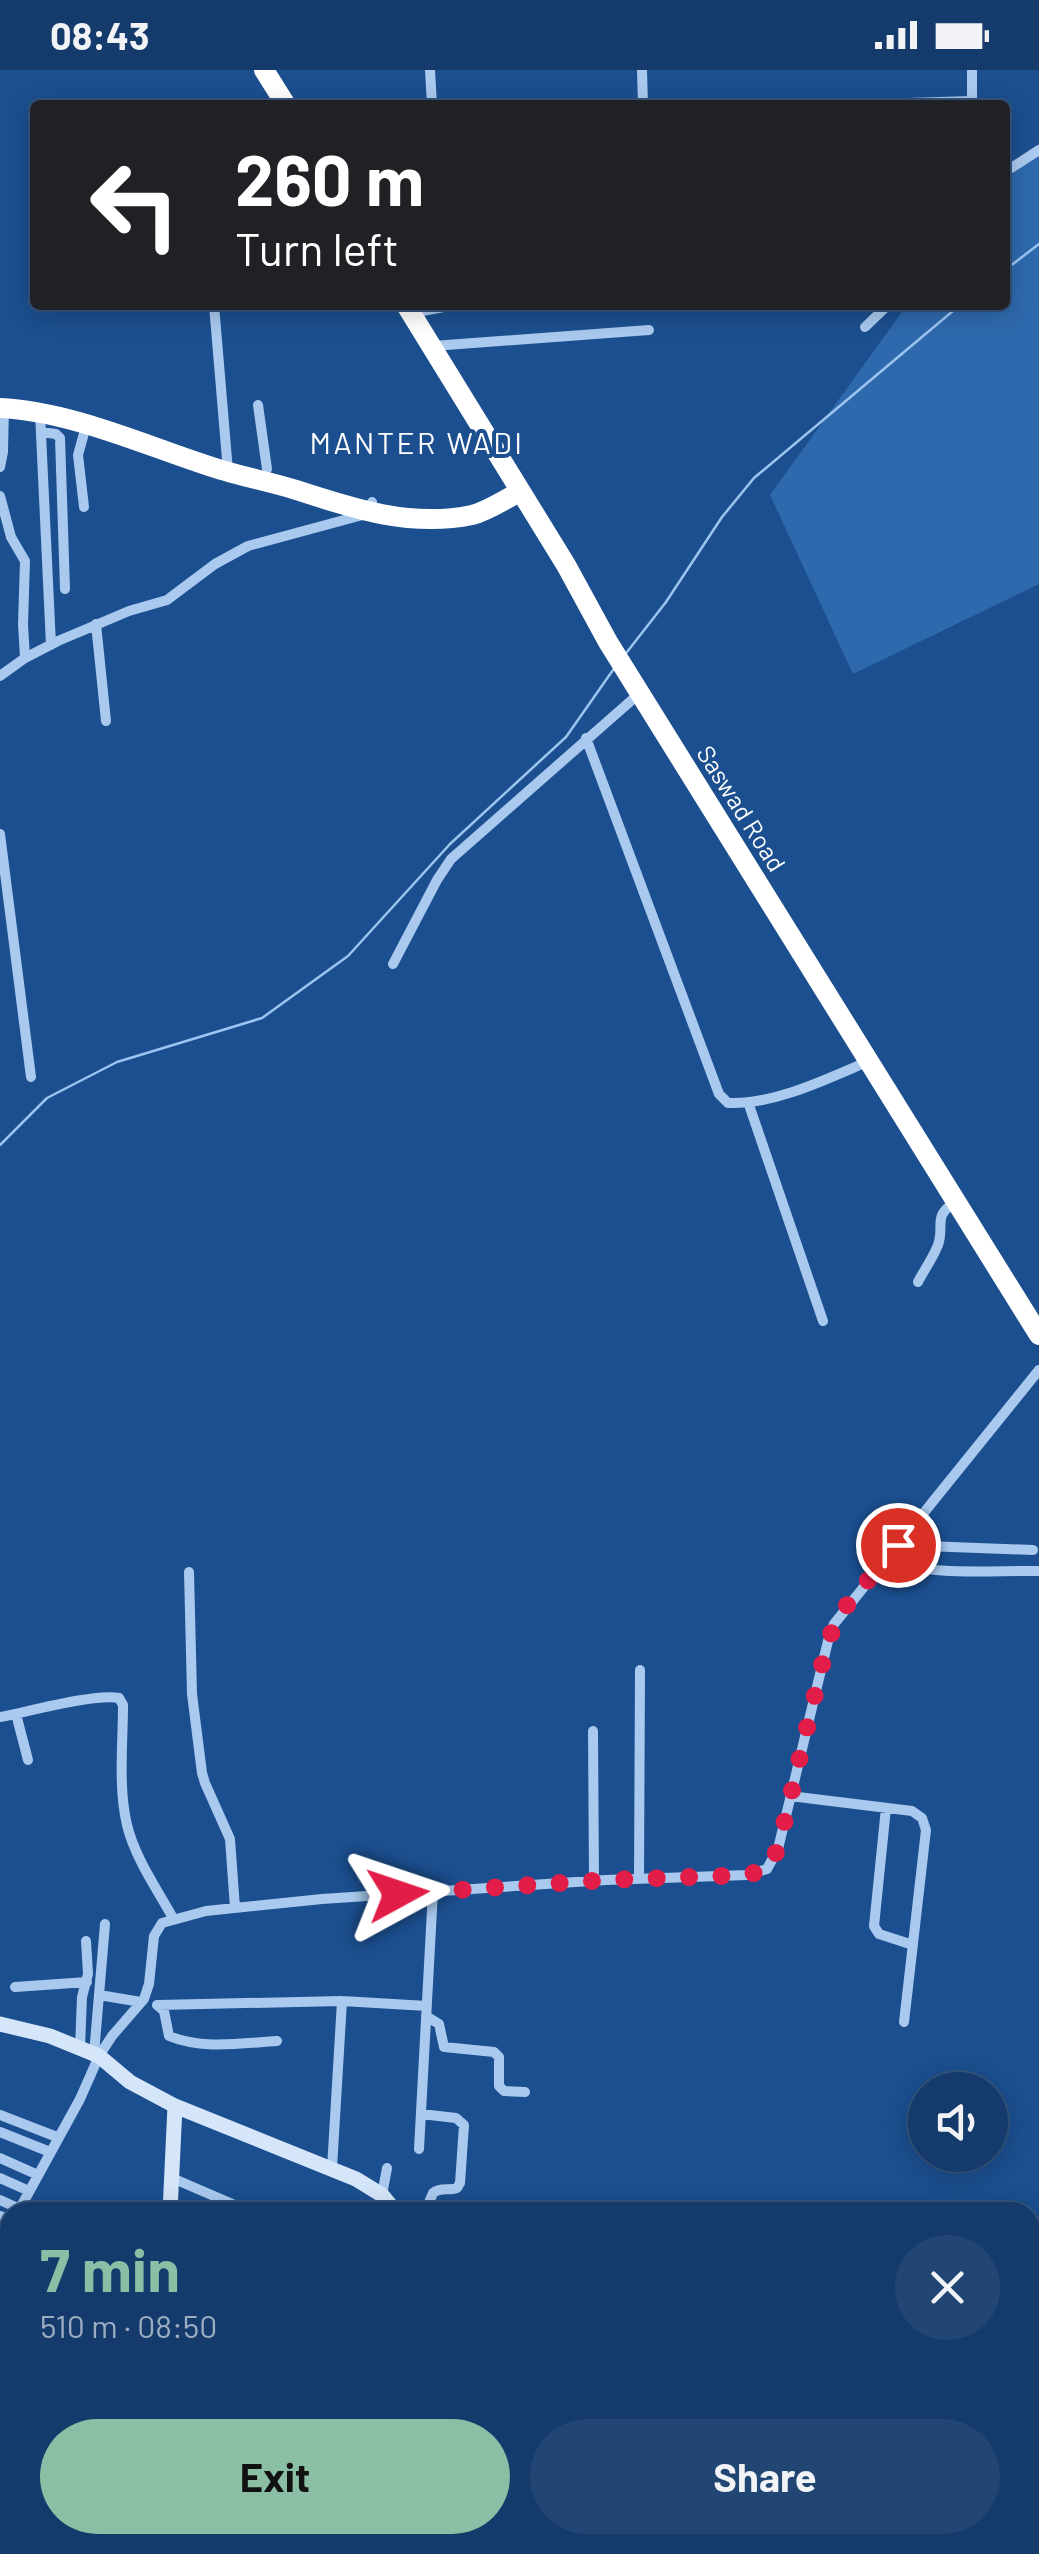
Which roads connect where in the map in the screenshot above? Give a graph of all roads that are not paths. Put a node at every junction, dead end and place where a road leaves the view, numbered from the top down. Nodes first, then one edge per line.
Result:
1 (430, 70) edge
2 (642, 70) edge
3 (972, 70) edge
4 (270, 74) edge
5 (283, 100) edge
6 (432, 100) edge
7 (643, 100) edge
8 (972, 100) edge
9 (1039, 150) edge
10 (1010, 169) edge
11 (214, 310) edge
12 (409, 310) edge
13 (883, 310) edge
14 (865, 327) dead end
15 (649, 330) dead end
16 (432, 346) junction
17 (2, 404) edge
18 (258, 405) dead end
19 (40, 423) junction
20 (86, 426) junction
21 (127, 434) junction
22 (228, 465) junction
23 (0, 468) edge
24 (266, 469) junction
25 (517, 487) junction
26 (0, 496) edge
27 (84, 507) dead end
28 (371, 508) junction
29 (65, 589) dead end
30 (96, 624) junction
31 (51, 645) junction
32 (26, 658) junction
33 (0, 676) edge
34 (641, 692) junction
35 (106, 721) dead end
36 (586, 738) junction
37 (0, 834) edge
38 (394, 964) dead end
39 (869, 1062) junction
40 (31, 1077) dead end
41 (748, 1102) junction
42 (956, 1202) junction
43 (918, 1282) dead end
44 (822, 1322) dead end
45 (1039, 1335) edge
46 (1039, 1370) edge
47 (898, 1545) junction
48 (1034, 1550) dead end
49 (887, 1559) junction
50 (1039, 1571) edge
51 (189, 1572) dead end
52 (640, 1670) dead end
53 (16, 1714) junction
54 (0, 1717) edge
55 (593, 1730) dead end
56 (28, 1760) dead end
57 (790, 1796) junction
58 (886, 1808) junction
59 (638, 1879) junction
60 (594, 1880) junction
61 (433, 1890) junction
62 (235, 1908) junction
63 (173, 1918) junction
64 (105, 1924) dead end
65 (86, 1941) dead end
66 (913, 1945) junction
67 (87, 1982) junction
68 (16, 1987) dead end
69 (99, 1995) junction
70 (142, 2000) junction
71 (342, 2001) junction
72 (158, 2006) junction
73 (426, 2011) junction
74 (904, 2022) dead end
75 (0, 2024) edge
76 (277, 2041) dead end
77 (91, 2053) junction
78 (526, 2092) dead end
79 (176, 2106) junction
80 (0, 2114) edge
81 (421, 2114) junction
82 (0, 2132) edge
83 (57, 2138) junction
84 (418, 2149) dead end
85 (50, 2152) junction
86 (0, 2158) edge
87 (332, 2168) junction
88 (387, 2168) dead end
89 (38, 2175) junction
90 (0, 2178) edge
91 (172, 2178) junction
92 (29, 2192) junction
93 (382, 2195) junction
94 (24, 2202) edge
95 (171, 2202) edge
96 (225, 2202) edge
97 (388, 2202) edge
98 (429, 2202) edge

1 - 6 street
2 - 7 street
3 - 8 street
4 - 5 highway
9 - 10 street
11 - 22 street
12 - 16 highway, Saswad Road
13 - 14 street
15 - 16 street
16 - 25 highway, Saswad Road
17 - 19 highway
17 - 21 highway
17 - 23 street
18 - 24 street
19 - 20 highway
19 - 29 street
19 - 31 street
20 - 21 highway
20 - 27 street
21 - 22 highway
22 - 24 highway
22 - 28 highway
24 - 28 highway
25 - 28 highway
25 - 34 highway, Saswad Road
26 - 32 street
28 - 30 street
30 - 31 street
30 - 35 street
31 - 32 street
32 - 33 street
34 - 36 street
34 - 39 highway, Saswad Road
36 - 38 street
36 - 41 street
37 - 40 street
39 - 41 street
39 - 42 highway, Saswad Road
41 - 44 street
42 - 43 street
42 - 45 highway, Saswad Road
46 - 47 street
47 - 48 street
47 - 49 street
49 - 50 street
49 - 57 street
51 - 62 street
52 - 59 street
53 - 54 street
53 - 56 street
53 - 63 street
55 - 60 street
57 - 58 street
57 - 59 street
58 - 66 street
58 - 66 street
59 - 60 street
60 - 61 street
61 - 62 street
61 - 73 street
62 - 63 street
63 - 70 street
64 - 69 street
65 - 67 street
66 - 74 street
67 - 68 street
67 - 77 street
69 - 70 street
69 - 77 street
70 - 72 street
70 - 77 street
71 - 72 street
71 - 73 street
71 - 87 street
72 - 76 street
73 - 78 street
73 - 81 street
75 - 77 street
77 - 79 street
77 - 83 street
79 - 87 street
79 - 91 street
80 - 83 street
81 - 84 street
81 - 98 street
82 - 85 street
83 - 85 street
85 - 89 street
86 - 89 street
87 - 93 street
88 - 93 street
89 - 92 street
90 - 92 street
91 - 95 street
91 - 96 street
92 - 94 street
93 - 97 street

